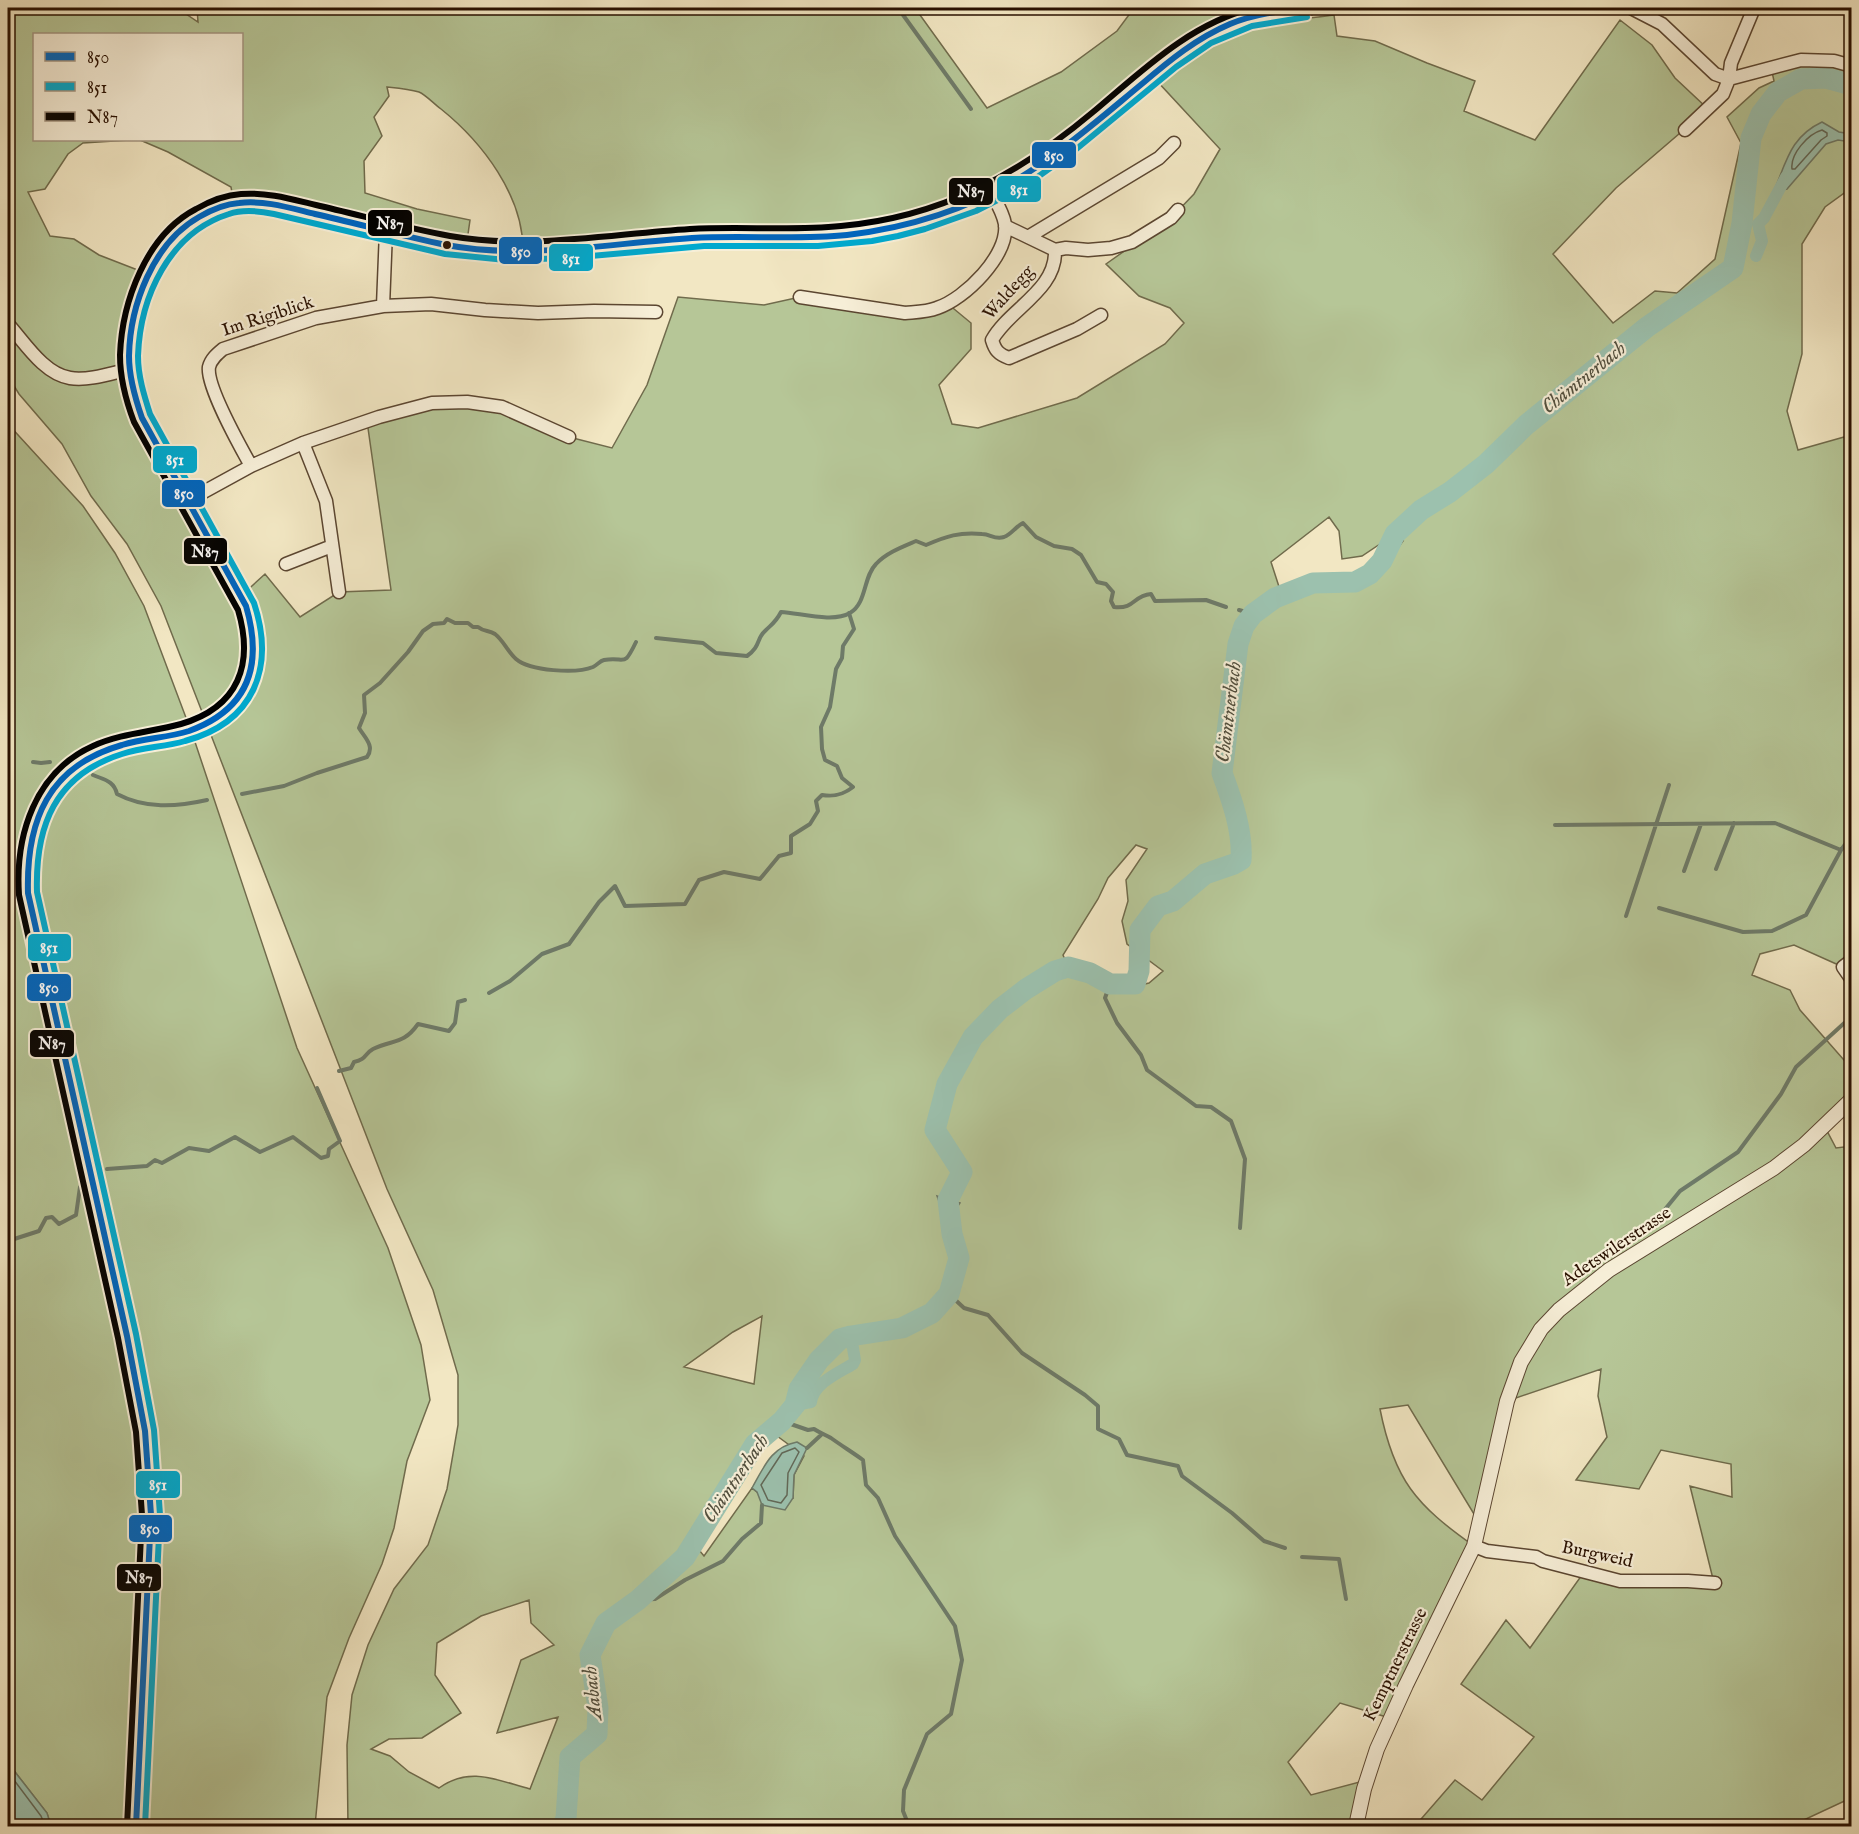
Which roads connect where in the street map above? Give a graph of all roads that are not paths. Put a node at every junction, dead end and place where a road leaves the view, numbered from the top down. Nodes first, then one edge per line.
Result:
1 (1306, 8) edge
2 (1631, 8) edge
3 (1754, 8) edge
4 (1851, 66) edge
5 (1729, 79) junction
6 (1685, 130) dead end
7 (1174, 143) dead end
8 (992, 194) junction
9 (1178, 210) dead end
10 (1005, 226) junction
11 (386, 231) junction
12 (1028, 237) junction
13 (1055, 250) junction
14 (800, 297) dead end
15 (382, 306) junction
16 (656, 312) dead end
17 (1101, 315) dead end
18 (8, 324) edge
19 (130, 369) junction
20 (569, 437) dead end
21 (303, 443) junction
22 (251, 466) junction
23 (189, 500) junction
24 (332, 546) junction
25 (286, 564) dead end
26 (339, 592) dead end
27 (1851, 960) edge
28 (1851, 980) edge
29 (1851, 1099) edge
30 (1480, 1524) joint
31 (1474, 1546) junction
32 (1715, 1583) dead end
33 (136, 1827) edge
34 (1356, 1827) edge

1 - 8 main road
2 - 5 street
3 - 5 street
4 - 5 street
5 - 6 street
7 - 12 street, Waldegg
8 - 10 street
8 - 11 main road
9 - 13 street, Waldegg
10 - 12 street, Waldegg
10 - 14 street
11 - 15 street
11 - 19 main road
12 - 13 street, Waldegg
13 - 17 street, Waldegg
15 - 16 street, Im Rigiblick
15 - 22 street, Im Rigiblick
18 - 19 street
19 - 23 main road
20 - 21 street
21 - 22 street
21 - 24 street
22 - 23 street
23 - 33 main road
24 - 25 street
24 - 26 street
27 - 28 street
29 - 30 street, Adetswilerstrasse
30 - 31 street, Kemptnerstrasse
31 - 32 street, Burgweid
31 - 34 street, Kemptnerstrasse

